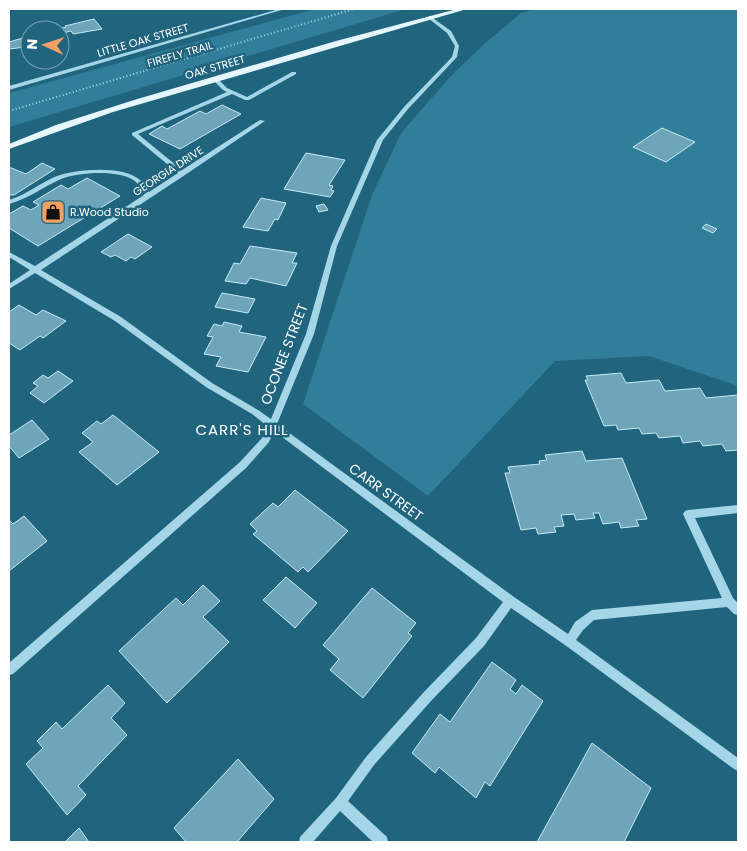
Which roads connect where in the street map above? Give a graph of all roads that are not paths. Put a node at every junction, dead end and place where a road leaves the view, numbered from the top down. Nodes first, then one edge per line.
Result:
1 (283, 9) edge
2 (464, 9) edge
3 (430, 17) junction
4 (294, 73) dead end
5 (215, 79) junction
6 (9, 88) edge
7 (232, 92) junction
8 (262, 120) dead end
9 (9, 147) edge
10 (183, 174) junction
11 (148, 197) junction
12 (9, 202) edge
13 (9, 254) edge
14 (35, 270) junction
15 (9, 287) edge
16 (271, 424) junction
17 (738, 509) edge
18 (510, 601) junction
19 (729, 602) junction
20 (738, 610) edge
21 (569, 641) junction
22 (9, 670) edge
23 (738, 765) edge
24 (340, 802) junction
25 (305, 842) edge
26 (382, 842) edge

1 - 6 street, LITTLE OAK STREET
2 - 3 main road
3 - 5 main road, OAK STREET
3 - 16 street, OCONEE STREET
4 - 7 street
5 - 7 street
5 - 9 main road, OAK STREET
7 - 10 street
8 - 10 street, GEORGIA DRIVE
10 - 11 street, GEORGIA DRIVE
11 - 12 street
11 - 14 street, GEORGIA DRIVE
13 - 14 street, CARR STREET
14 - 15 street, GEORGIA DRIVE
14 - 16 street, CARR STREET
16 - 18 street, CARR STREET
16 - 22 street, OCONEE STREET
17 - 19 street
18 - 21 street, CARR STREET
18 - 24 street
19 - 20 street
19 - 21 street
21 - 23 street, CARR STREET
24 - 25 street
24 - 26 street

